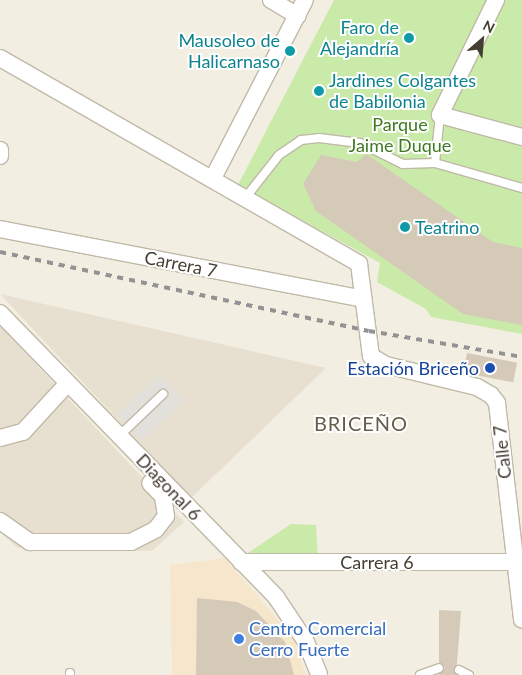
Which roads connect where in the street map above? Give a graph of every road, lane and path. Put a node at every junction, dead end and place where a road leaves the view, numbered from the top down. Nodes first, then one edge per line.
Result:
1 (271, 0) edge
2 (305, 0) edge
3 (496, 0) edge
4 (298, 16) junction
5 (0, 58) edge
6 (440, 115) junction
7 (522, 137) edge
8 (0, 150) edge
9 (0, 156) edge
10 (435, 163) junction
11 (213, 178) junction
12 (522, 188) edge
13 (246, 197) junction
14 (0, 229) edge
15 (363, 299) junction
16 (0, 313) edge
17 (0, 329) edge
18 (63, 387) junction
19 (163, 394) dead end
20 (119, 436) junction
21 (0, 438) edge
22 (0, 522) edge
23 (241, 562) junction
24 (514, 562) junction
25 (522, 620) edge
26 (439, 668) dead end
27 (459, 670) dead end
28 (319, 675) edge
29 (420, 675) edge
30 (469, 675) edge

1 - 4 street
2 - 4 street
3 - 6 street
4 - 11 street
5 - 11 street
6 - 7 street
6 - 10 lane
8 - 9 street
10 - 12 lane
10 - 13 lane
11 - 13 street
13 - 15 street
14 - 15 street, Carrera 7
15 - 24 street, Calle 7
16 - 18 street, Diagonal 6
17 - 18 street
18 - 20 street, Diagonal 6
18 - 21 street
18 - 22 street
19 - 20 lane
20 - 23 street, Diagonal 6
23 - 24 street, Carrera 6
23 - 28 street, Diagonal 6
24 - 25 street, Calle 7
26 - 29 lane
27 - 30 lane

